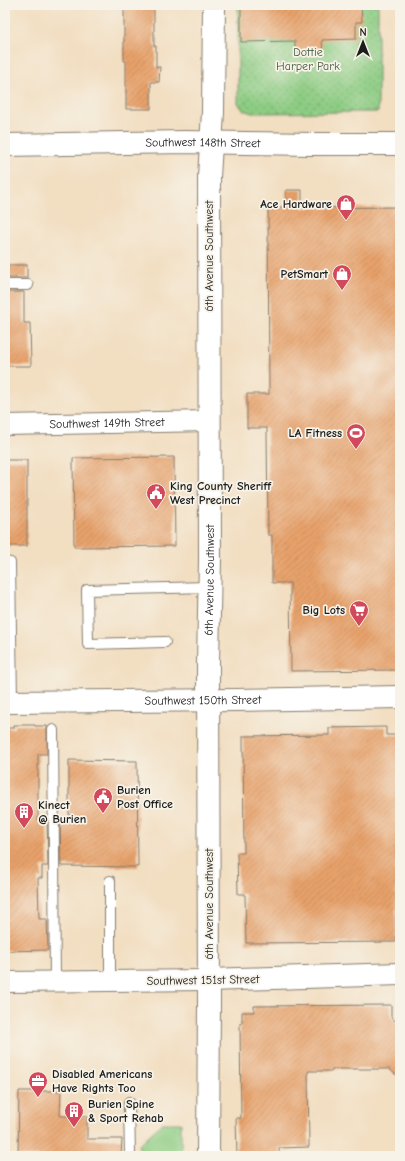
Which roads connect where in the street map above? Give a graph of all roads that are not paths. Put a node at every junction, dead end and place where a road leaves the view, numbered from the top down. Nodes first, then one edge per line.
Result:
1 (214, 5) edge
2 (212, 143) junction
3 (400, 144) edge
4 (5, 145) edge
5 (5, 285) edge
6 (28, 285) dead end
7 (210, 421) junction
8 (5, 424) edge
9 (5, 562) edge
10 (210, 587) junction
11 (165, 642) dead end
12 (8, 665) edge
13 (400, 696) edge
14 (208, 700) junction
15 (8, 702) edge
16 (53, 730) dead end
17 (110, 881) dead end
18 (400, 974) edge
19 (209, 980) junction
20 (110, 981) junction
21 (5, 982) edge
22 (54, 982) junction
23 (130, 1102) dead end
24 (130, 1156) edge
25 (208, 1156) edge

1 - 2 street, 6th Avenue Southwest
2 - 3 street, Southwest 148th Street
2 - 4 street, Southwest 148th Street
2 - 7 street, 6th Avenue Southwest
5 - 6 lane
7 - 8 street, Southwest 149th Street
7 - 10 street, 6th Avenue Southwest
9 - 12 lane
10 - 11 lane
10 - 14 street, 6th Avenue Southwest
12 - 15 lane
13 - 14 street, Southwest 150th Street
14 - 15 street, Southwest 150th Street
14 - 19 street, 6th Avenue Southwest
16 - 22 lane
17 - 20 lane
18 - 19 street, Southwest 151st Street
19 - 20 street, Southwest 151st Street
19 - 25 street, 6th Avenue Southwest
20 - 22 street, Southwest 151st Street
21 - 22 street, Southwest 151st Street
23 - 24 lane

